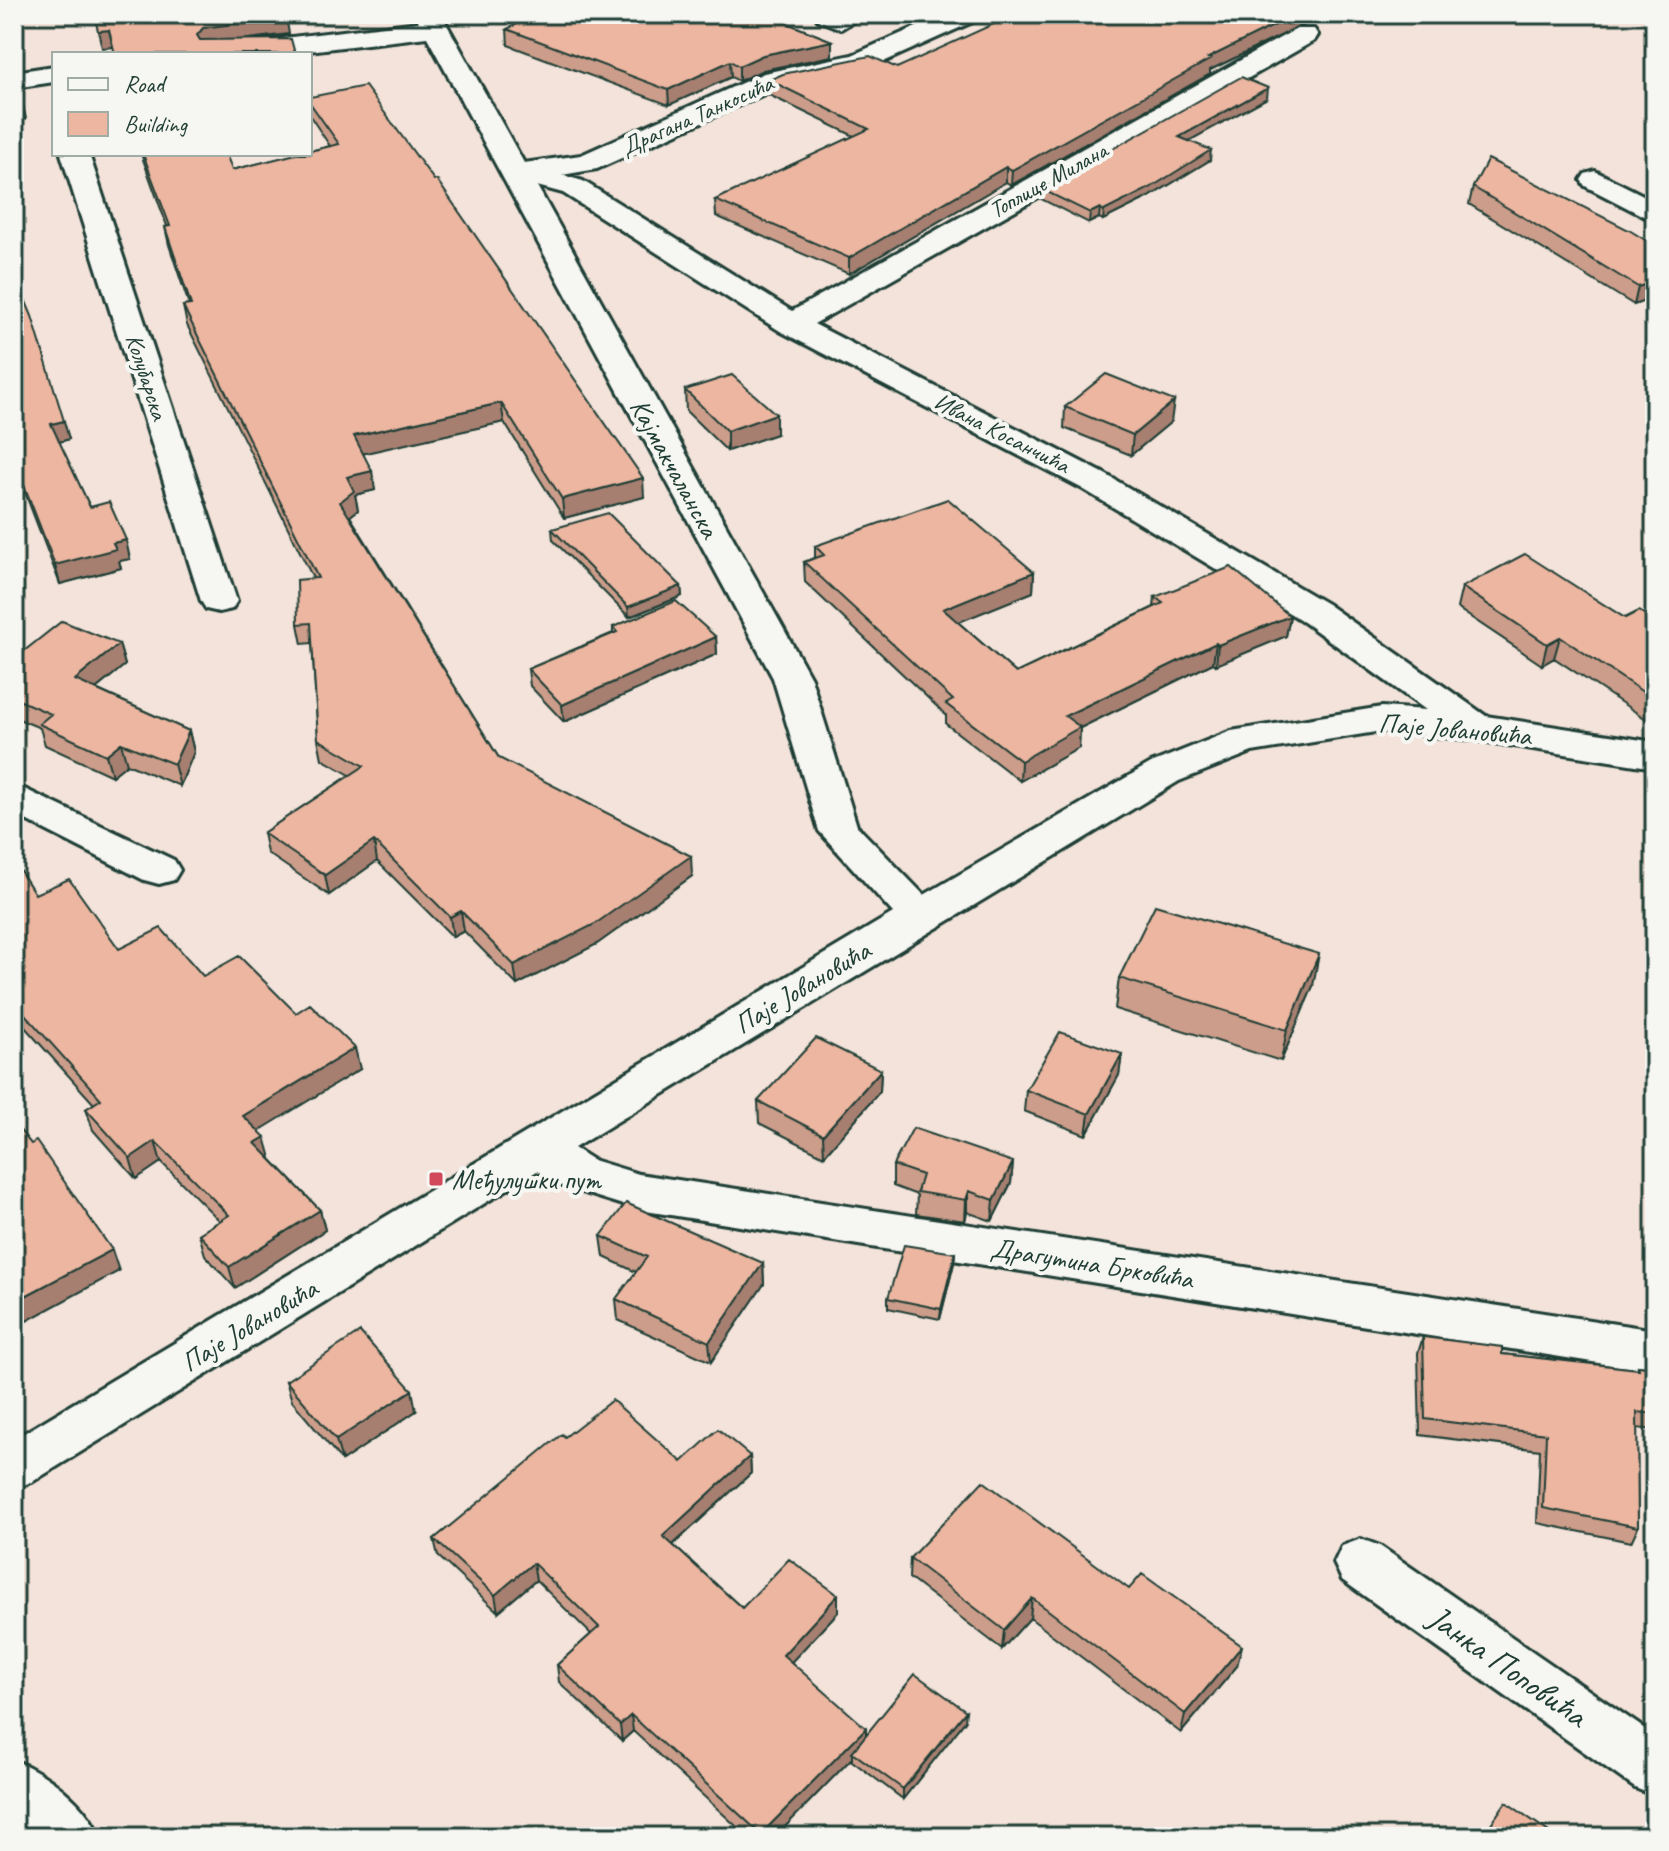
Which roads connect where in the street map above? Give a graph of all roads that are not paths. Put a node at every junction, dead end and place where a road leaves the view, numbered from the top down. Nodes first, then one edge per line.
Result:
1 (968, 14) edge
2 (431, 21) edge
3 (1305, 35) dead end
4 (229, 52) edge
5 (52, 79) edge
6 (14, 80) edge
7 (76, 156) edge
8 (513, 170) junction
9 (1595, 180) dead end
10 (1655, 213) edge
11 (791, 324) junction
12 (219, 601) dead end
13 (1475, 727) junction
14 (1655, 755) edge
15 (14, 797) edge
16 (159, 870) dead end
17 (920, 916) junction
18 (538, 1149) junction
19 (1655, 1351) edge
20 (14, 1466) edge
21 (1361, 1563) dead end
22 (1655, 1769) edge
23 (14, 1789) edge
24 (70, 1837) edge

1 - 8 street, Драгана Танкосића
2 - 4 street
2 - 8 street, Кајмакчаланска
3 - 11 street, Топлице Милана
5 - 6 street
7 - 12 street, Колубарска
8 - 11 street, Ивана Косанчића
8 - 17 street, Кајмакчаланска
9 - 10 street
11 - 13 street, Ивана Косанчића
13 - 14 street, Паје Јовановића
13 - 17 street, Паје Јовановића
15 - 16 street
17 - 18 street, Паје Јовановића
18 - 19 street, Драгутина Брковића
18 - 20 street, Паје Јовановића
21 - 22 street, Јанка Поповића
23 - 24 main road

